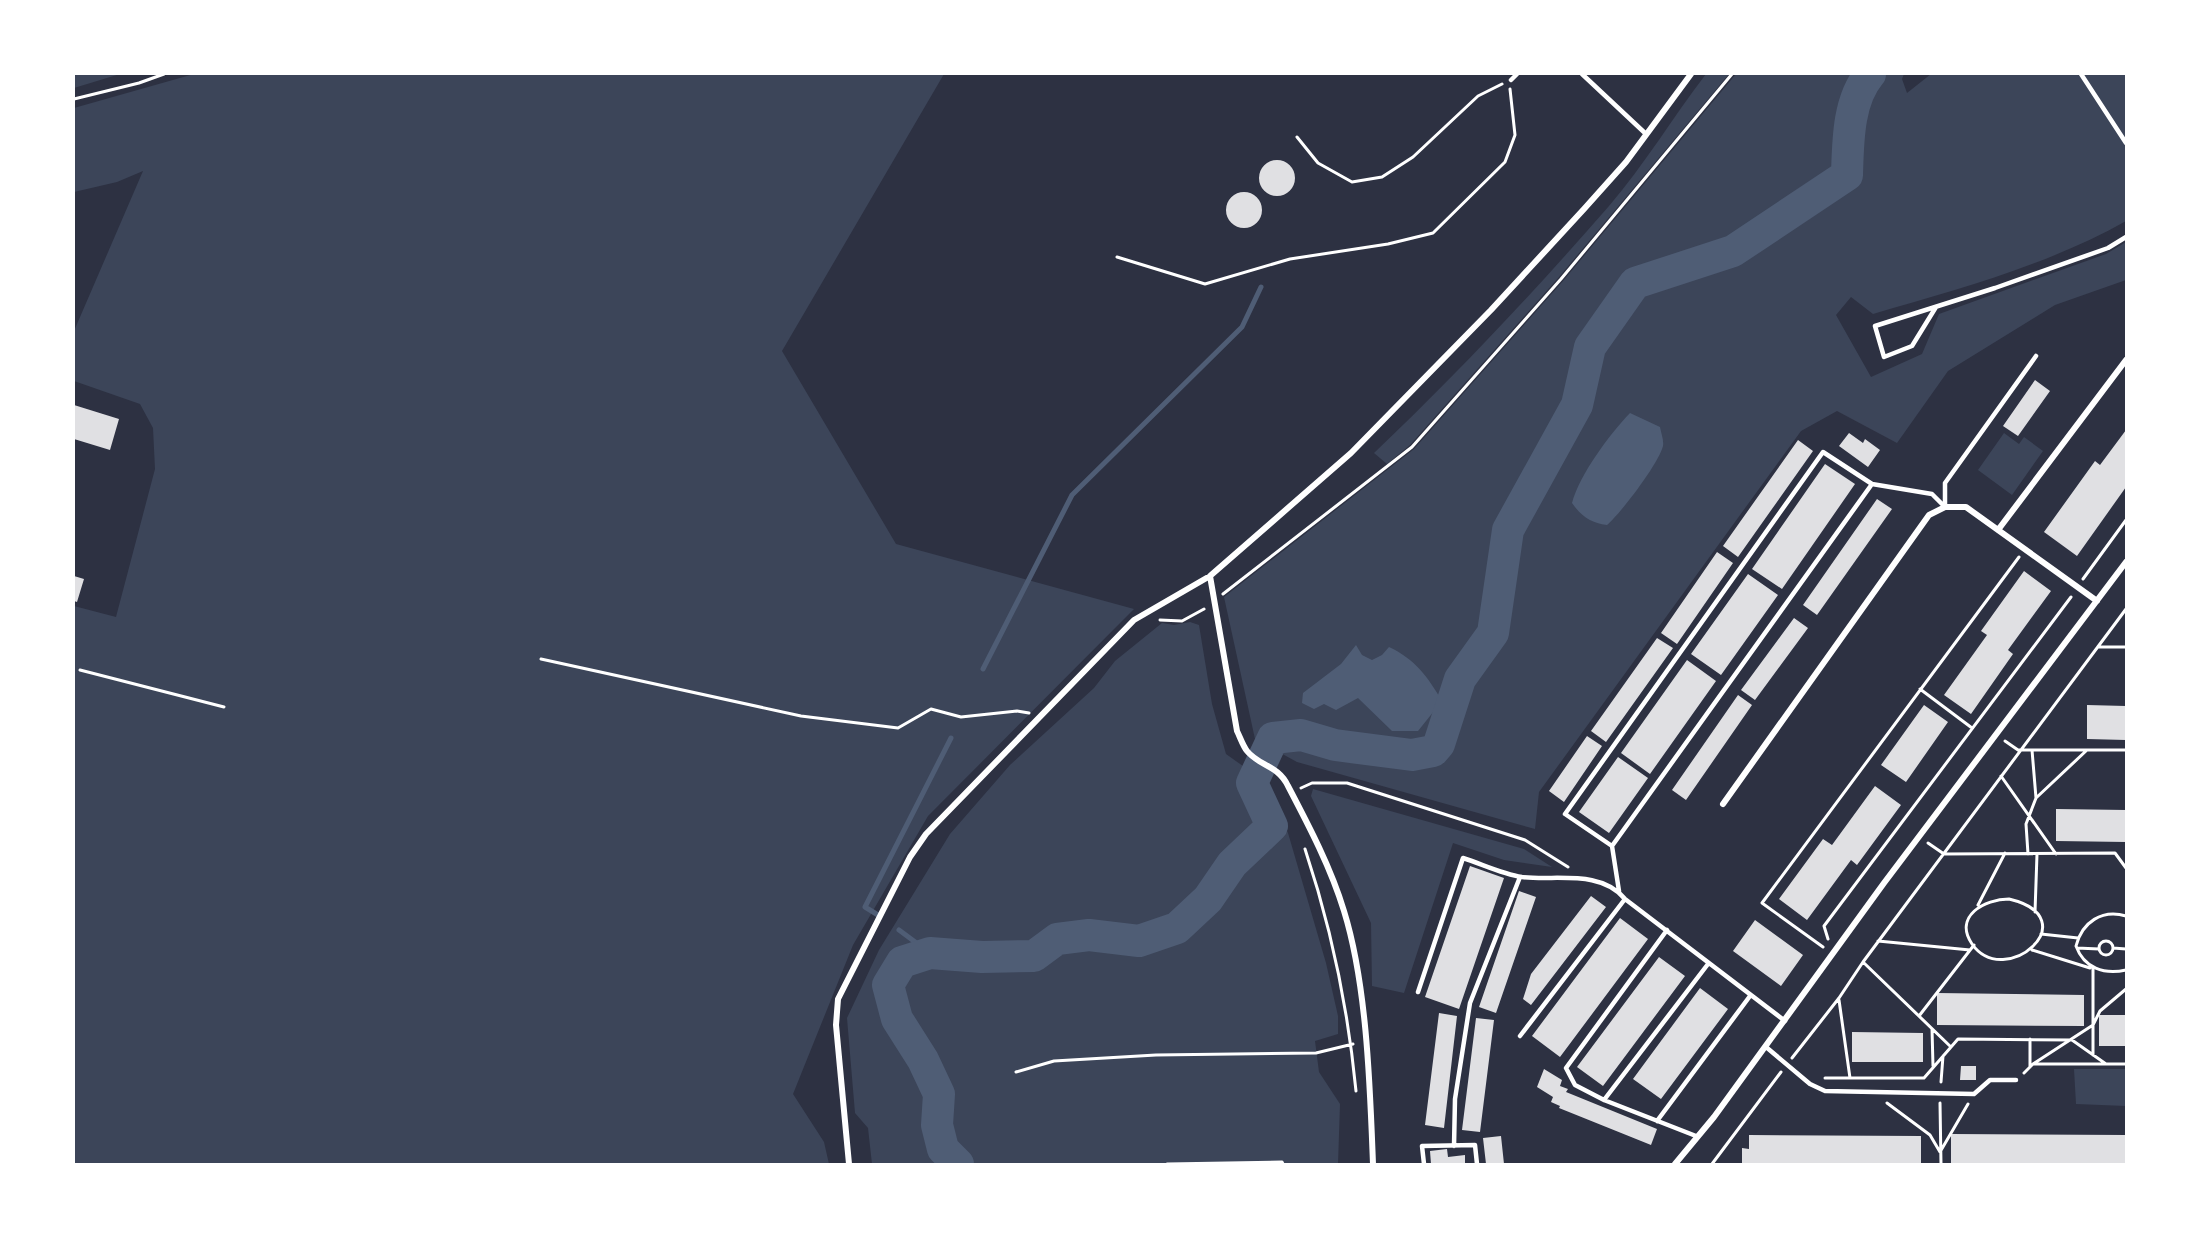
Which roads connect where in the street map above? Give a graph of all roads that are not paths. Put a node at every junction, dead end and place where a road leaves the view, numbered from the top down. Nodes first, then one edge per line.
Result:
1 (1517, 74) edge
2 (1582, 74) edge
3 (1691, 74) edge
4 (2081, 74) edge
5 (1511, 80) road end
6 (1646, 134) junction
7 (2127, 143) edge
8 (2127, 237) edge
9 (1936, 307) junction
10 (2036, 356) dead end
11 (2127, 360) edge
12 (1872, 484) junction
13 (1945, 507) junction
14 (1998, 530) junction
15 (2127, 562) edge
16 (1210, 576) junction
17 (2097, 601) junction
18 (1722, 804) dead end
19 (1612, 846) junction
20 (1520, 877) junction
21 (1619, 891) junction
22 (1625, 899) junction
23 (1667, 930) junction
24 (1708, 963) junction
25 (1418, 992) dead end
26 (1750, 996) junction
27 (1785, 1022) junction
28 (1520, 1036) dead end
29 (1766, 1047) junction
30 (2016, 1080) road end
31 (1604, 1100) junction
32 (1657, 1121) junction
33 (1696, 1136) junction
34 (1454, 1146) junction
35 (849, 1164) edge
36 (1373, 1164) edge
37 (1424, 1164) edge
38 (1477, 1164) edge
39 (1675, 1164) edge

1 - 5 lane
2 - 6 lane
3 - 6 street
4 - 7 lane
6 - 16 street
8 - 9 lane
9 - 9 lane
10 - 13 lane
11 - 14 street
12 - 13 lane
12 - 19 lane
12 - 19 lane
13 - 14 street
13 - 18 street
14 - 17 street
15 - 17 street
16 - 35 street
16 - 36 street
17 - 27 street
19 - 21 lane
20 - 21 lane
20 - 25 lane
20 - 34 lane
21 - 22 lane
22 - 23 lane
22 - 28 lane
23 - 24 lane
23 - 31 lane
24 - 26 lane
24 - 31 lane
26 - 27 lane
26 - 32 lane
27 - 29 street
29 - 30 lane
29 - 33 street
31 - 32 lane
32 - 33 lane
33 - 39 street
34 - 37 lane
34 - 38 lane

